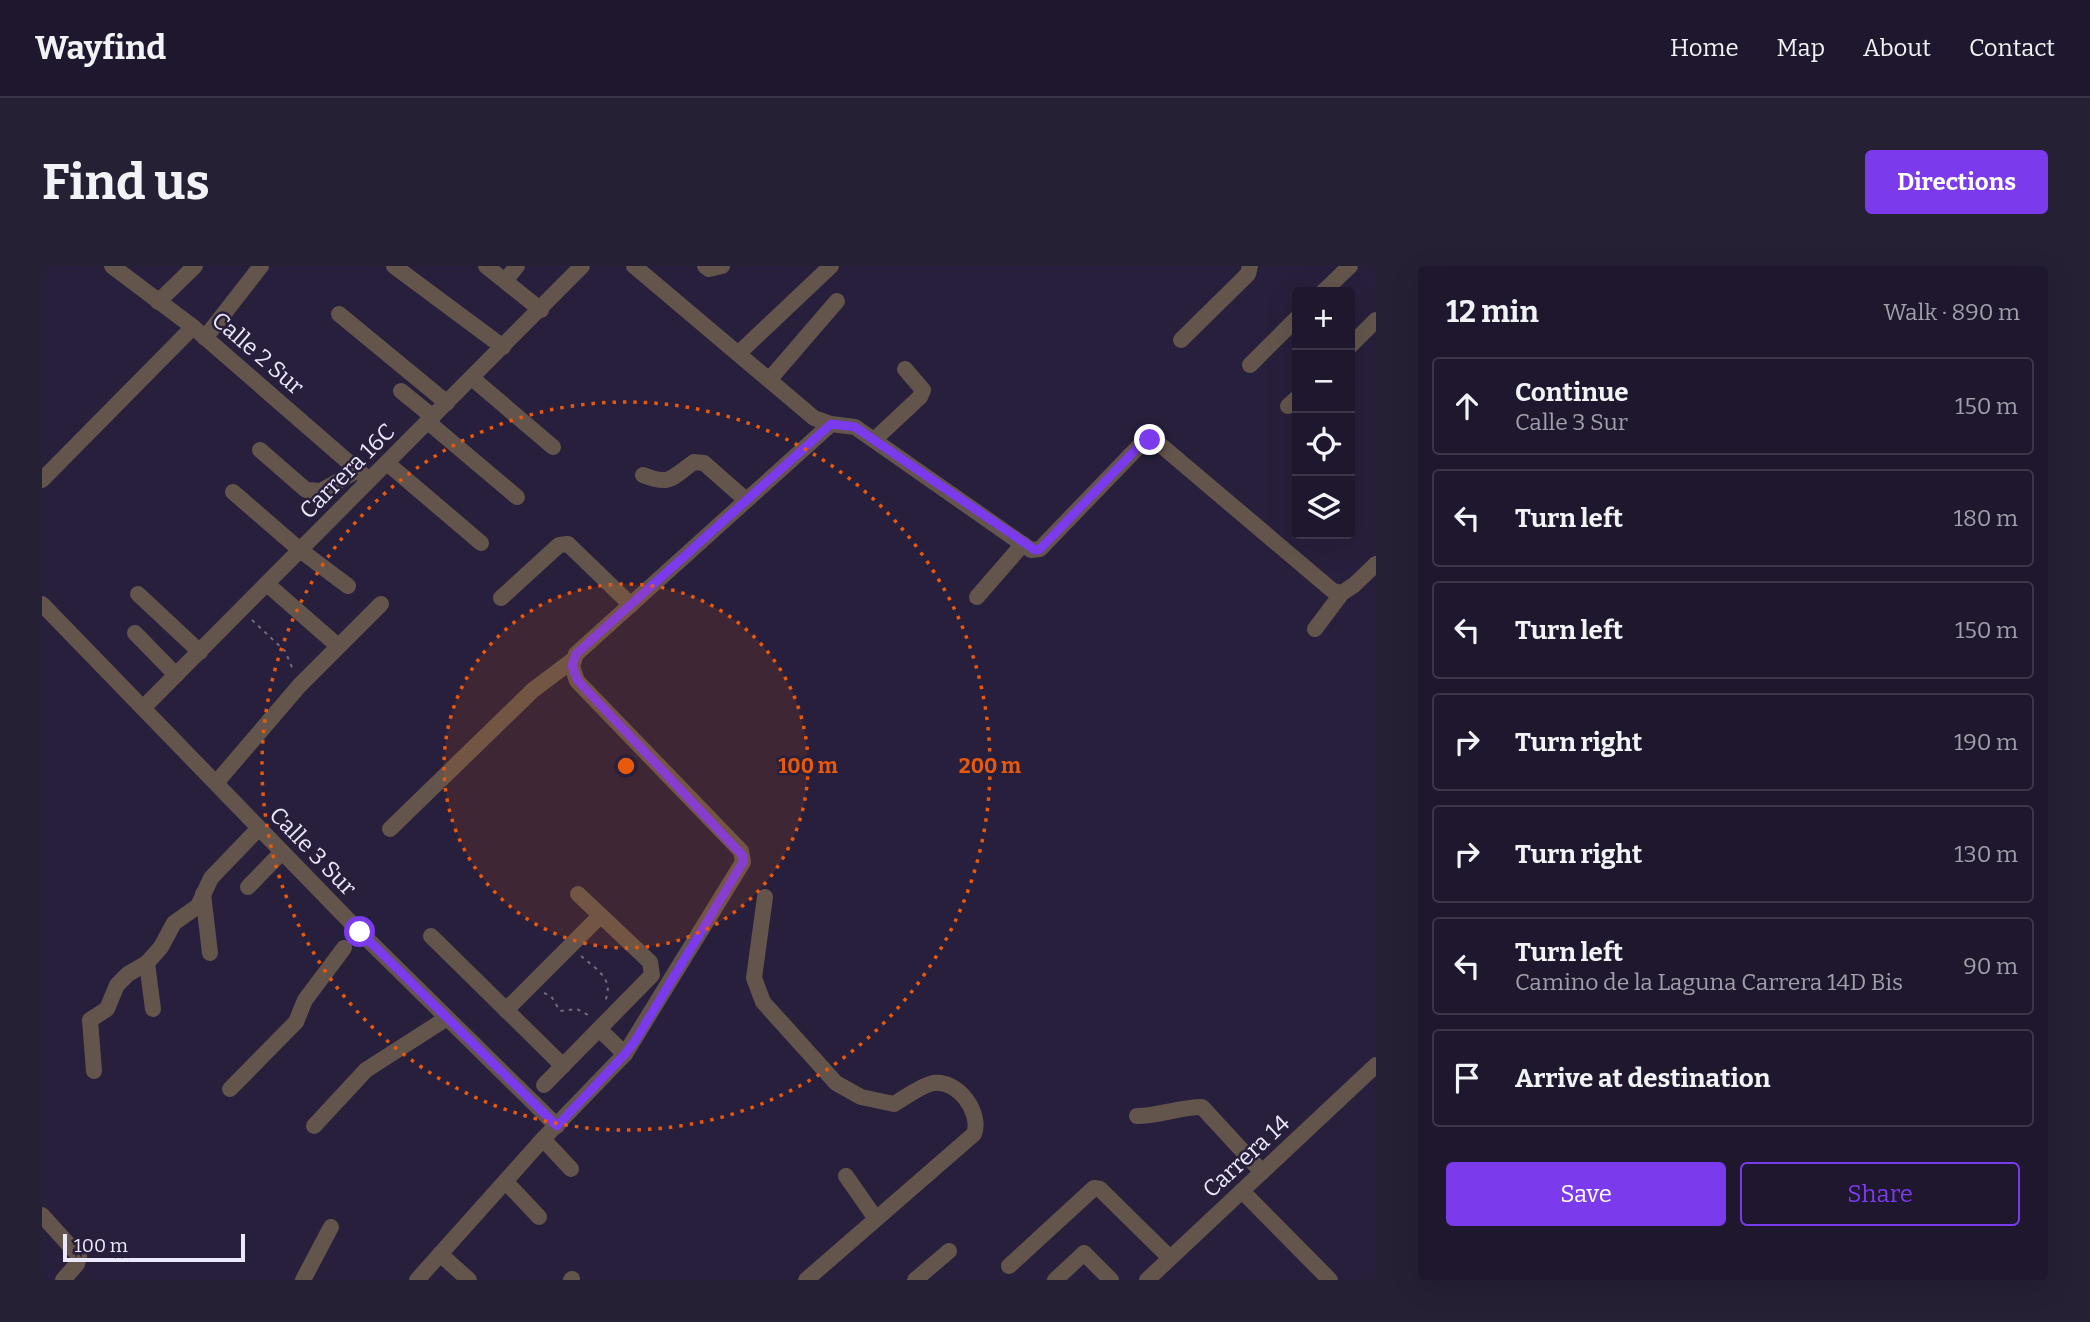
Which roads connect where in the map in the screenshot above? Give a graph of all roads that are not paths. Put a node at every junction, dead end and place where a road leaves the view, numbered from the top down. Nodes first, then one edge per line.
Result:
1 (112, 266) edge
2 (195, 266) edge
3 (261, 266) edge
4 (394, 266) edge
5 (486, 266) edge
6 (517, 266) edge
7 (582, 266) edge
8 (634, 266) edge
9 (705, 266) edge
10 (722, 266) edge
11 (831, 266) edge
12 (1250, 266) edge
13 (1350, 266) edge
14 (505, 281) junction
15 (1328, 287) edge
16 (837, 301) dead end
17 (158, 302) junction
18 (541, 310) junction
19 (340, 314) dead end
20 (1376, 320) edge
21 (1292, 323) edge
22 (199, 332) junction
23 (1181, 340) dead end
24 (1355, 341) edge
25 (503, 347) junction
26 (739, 353) junction
27 (1250, 365) dead end
28 (905, 369) dead end
29 (472, 378) junction
30 (769, 380) junction
31 (401, 391) dead end
32 (447, 403) junction
33 (431, 419) junction
34 (831, 424) junction
35 (874, 440) junction
36 (553, 447) dead end
37 (260, 450) dead end
38 (387, 463) junction
39 (363, 475) junction
40 (643, 475) dead end
41 (42, 480) edge
42 (233, 492) dead end
43 (517, 497) dead end
44 (746, 500) junction
45 (481, 543) dead end
46 (1029, 547) junction
47 (300, 550) junction
48 (1376, 564) edge
49 (267, 584) junction
50 (348, 586) dead end
51 (1342, 593) junction
52 (138, 594) dead end
53 (977, 597) dead end
54 (502, 598) dead end
55 (381, 604) dead end
56 (631, 605) junction
57 (43, 606) edge
58 (1315, 629) dead end
59 (135, 633) dead end
60 (338, 646) junction
61 (200, 652) junction
62 (573, 660) junction
63 (176, 675) junction
64 (144, 708) junction
65 (216, 783) junction
66 (259, 828) junction
67 (390, 829) dead end
68 (282, 852) junction
69 (248, 887) dead end
70 (203, 894) junction
71 (578, 894) dead end
72 (765, 897) dead end
73 (600, 916) junction
74 (431, 936) dead end
75 (351, 940) junction
76 (210, 953) dead end
77 (147, 963) junction
78 (153, 1009) dead end
79 (506, 1010) junction
80 (447, 1018) junction
81 (602, 1018) junction
82 (630, 1047) junction
83 (1376, 1065) edge
84 (563, 1066) junction
85 (93, 1071) dead end
86 (544, 1085) dead end
87 (230, 1089) dead end
88 (1137, 1116) dead end
89 (314, 1126) dead end
90 (557, 1126) junction
91 (543, 1139) junction
92 (571, 1169) dead end
93 (1262, 1172) junction
94 (846, 1176) dead end
95 (506, 1182) junction
96 (1242, 1191) junction
97 (42, 1215) edge
98 (539, 1217) dead end
99 (876, 1219) junction
100 (331, 1227) dead end
101 (949, 1251) dead end
102 (440, 1254) junction
103 (1170, 1258) junction
104 (1009, 1266) dead end
105 (63, 1280) edge
106 (303, 1280) edge
107 (417, 1280) edge
108 (468, 1280) edge
109 (806, 1280) edge
110 (915, 1280) edge
111 (1055, 1280) edge
112 (1111, 1280) edge
113 (1147, 1280) edge
114 (1331, 1280) edge

1 - 17 street, Calle 2 Sur
2 - 17 street
3 - 22 street
4 - 25 street
5 - 14 street
6 - 14 street
7 - 18 street, Carrera 16C
8 - 26 street
9 - 10 street
11 - 26 street
12 - 23 street
13 - 15 street
14 - 18 street
16 - 30 street
17 - 22 street, Calle 2 Sur
18 - 25 street, Carrera 16C
19 - 32 street
20 - 24 street
21 - 27 street
22 - 39 street, Calle 2 Sur
22 - 41 street
25 - 29 street, Carrera 16C
26 - 30 street
28 - 35 street
29 - 32 street, Carrera 16C
29 - 36 street
30 - 34 street
31 - 33 street
32 - 33 street, Carrera 16C
33 - 38 street, Carrera 16C
33 - 43 street
34 - 35 street
34 - 44 street
35 - 46 street
37 - 39 street
38 - 39 street, Carrera 16C
38 - 45 street
39 - 47 street, Carrera 16C
40 - 44 street
42 - 47 street
44 - 56 street
46 - 51 street
46 - 53 street
47 - 49 street, Carrera 16C
47 - 50 street
48 - 51 street
49 - 60 street
49 - 61 street, Carrera 16C
51 - 58 street
52 - 61 street
54 - 56 street
55 - 60 street
56 - 62 street
57 - 64 street, Calle 3 Sur
59 - 63 street
60 - 65 street
61 - 63 street, Carrera 16C
62 - 67 street
62 - 82 street
63 - 64 street, Carrera 16C
64 - 65 street, Calle 3 Sur
65 - 66 street, Calle 3 Sur
66 - 68 street, Calle 3 Sur
66 - 70 street
68 - 69 street
68 - 75 street, Calle 3 Sur
70 - 76 street
70 - 77 street
71 - 73 street
72 - 99 street
73 - 79 street
73 - 81 street
74 - 79 street
75 - 80 street, Calle 3 Sur
75 - 87 street
77 - 78 street
77 - 85 street
79 - 84 street
80 - 89 street
80 - 90 street, Calle 3 Sur
81 - 82 street
81 - 84 street
82 - 90 street
83 - 93 street, Carrera 14
84 - 86 street
88 - 93 street
90 - 91 street
91 - 92 street
91 - 95 street
93 - 96 street, Carrera 14
94 - 99 street
95 - 98 street
95 - 102 street
96 - 103 street, Carrera 14
96 - 114 street
97 - 105 street
99 - 109 street
100 - 106 street
101 - 110 street
102 - 107 street
102 - 108 street
103 - 104 street
103 - 113 street, Carrera 14
111 - 112 street

